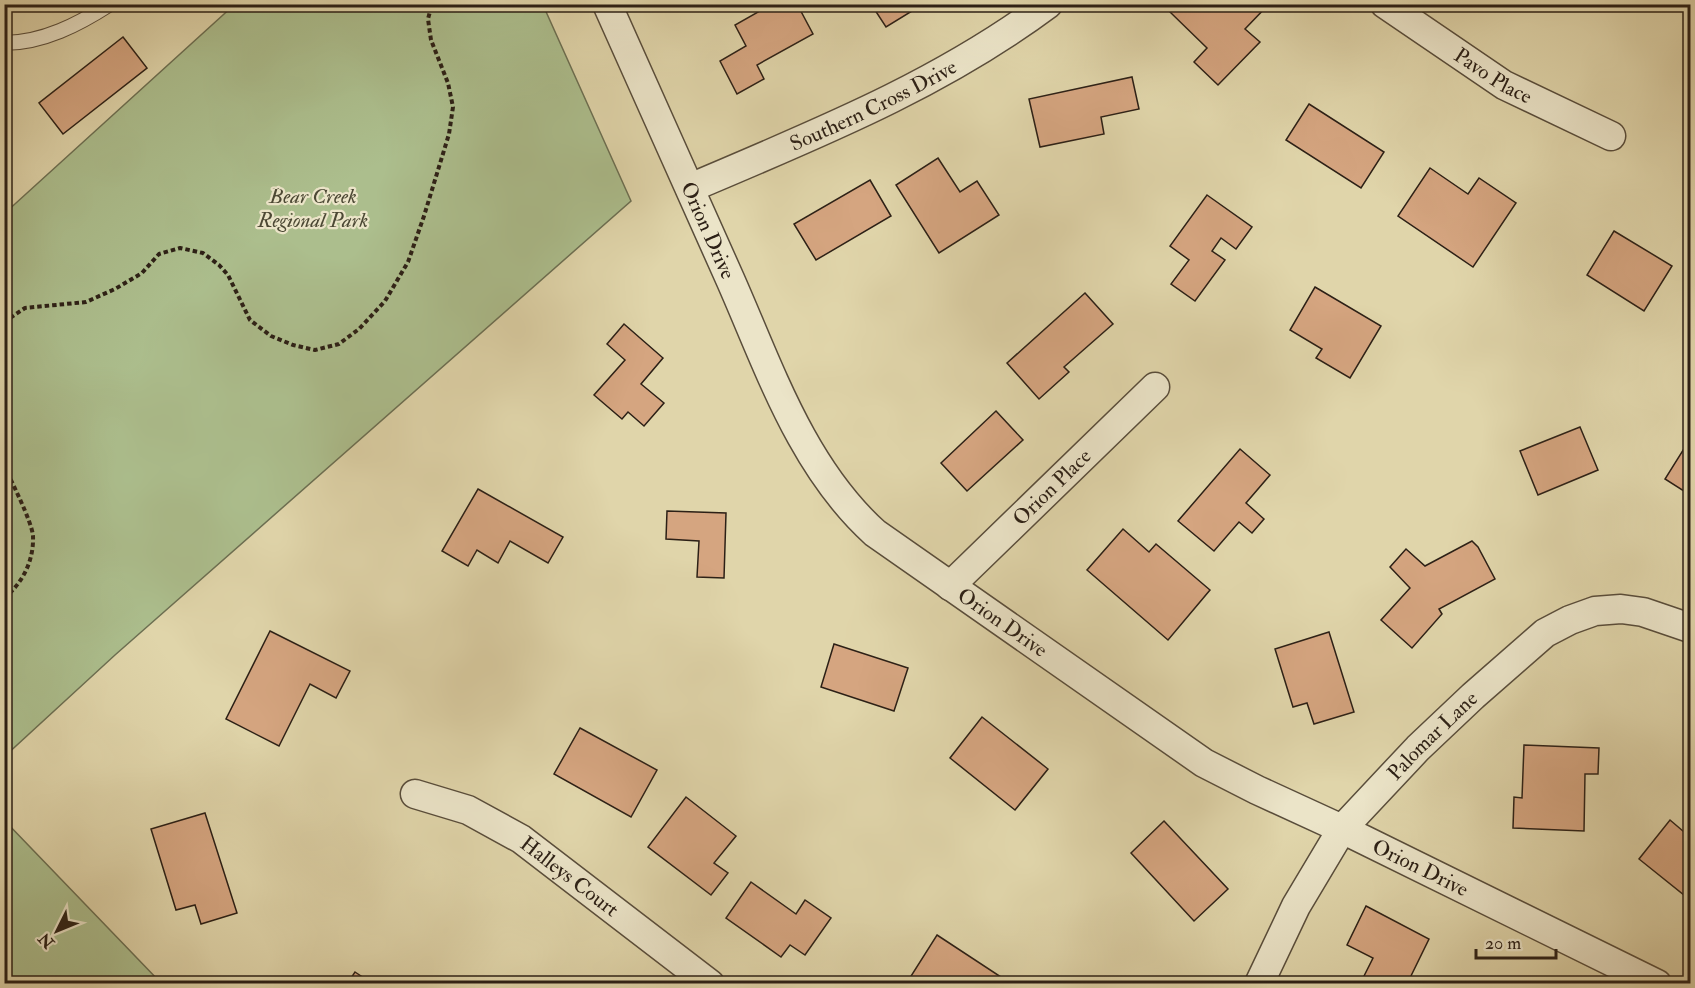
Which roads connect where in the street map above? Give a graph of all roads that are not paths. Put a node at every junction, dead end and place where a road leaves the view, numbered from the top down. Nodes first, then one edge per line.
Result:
1 (110, 4) edge
2 (608, 4) edge
3 (1048, 4) edge
4 (1385, 4) edge
5 (4, 43) edge
6 (1611, 136) dead end
7 (690, 188) junction
8 (1155, 387) dead end
9 (950, 586) junction
10 (1690, 628) edge
11 (415, 794) dead end
12 (1342, 829) junction
13 (710, 984) edge
14 (1259, 984) edge
15 (1657, 984) edge

1 - 5 lane
2 - 7 street, Orion Drive
3 - 7 street, Southern Cross Drive
4 - 6 street, Pavo Place
7 - 9 street, Orion Drive
8 - 9 street, Orion Place
9 - 12 street, Orion Drive
10 - 12 street, Palomar Lane
11 - 13 street, Halleys Court
12 - 14 street, Palomar Lane
12 - 15 street, Orion Drive

